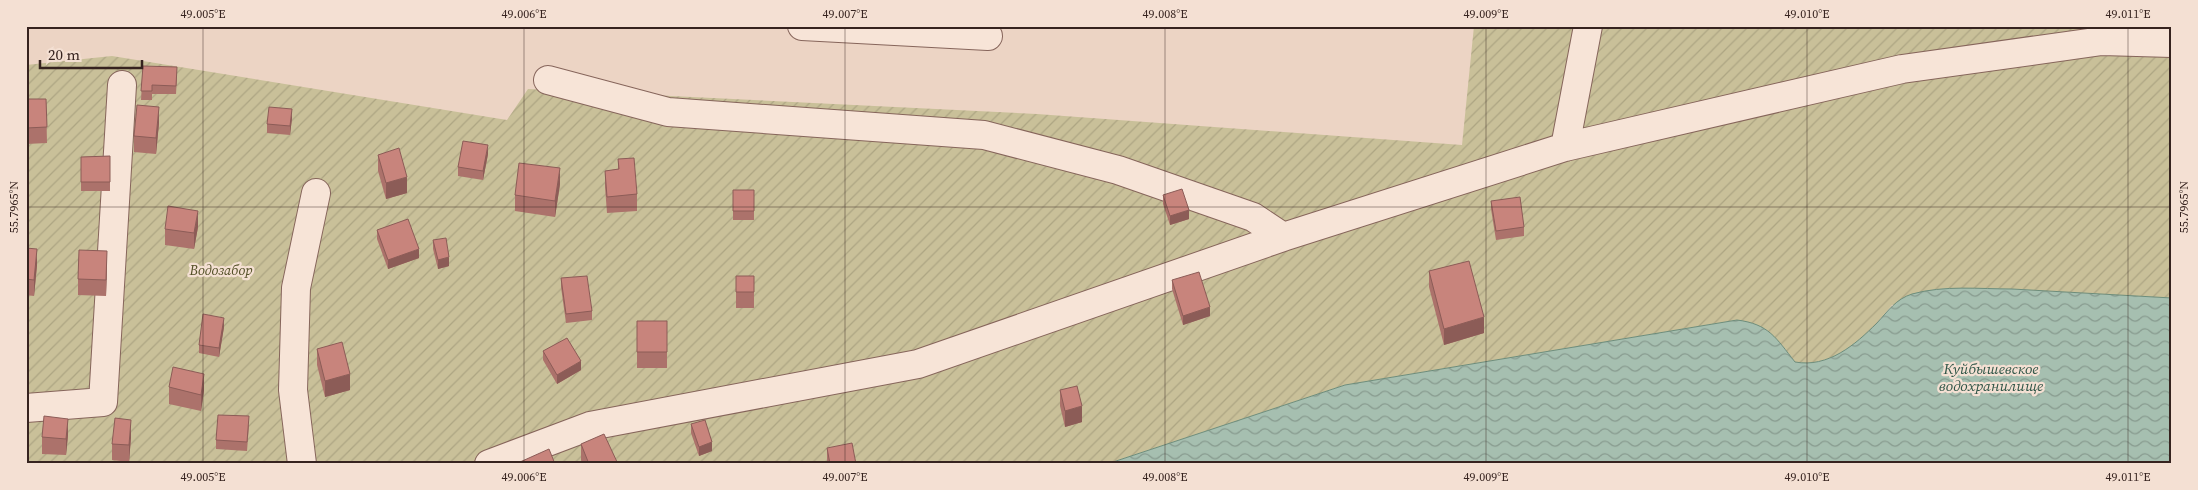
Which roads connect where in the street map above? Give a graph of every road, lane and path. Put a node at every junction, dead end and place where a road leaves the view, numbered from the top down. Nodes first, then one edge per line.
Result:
1 (802, 26) edge
2 (1588, 26) edge
3 (2102, 34) edge
4 (988, 36) dead end
5 (2172, 44) edge
6 (548, 80) dead end
7 (122, 85) dead end
8 (1565, 147) junction
9 (316, 193) dead end
10 (1283, 237) junction
11 (26, 408) edge
12 (302, 464) edge
13 (489, 464) edge

1 - 4 lane
2 - 8 lane
3 - 5 lane
3 - 8 lane
6 - 10 lane
7 - 11 lane
8 - 10 lane
9 - 12 lane
10 - 13 lane

